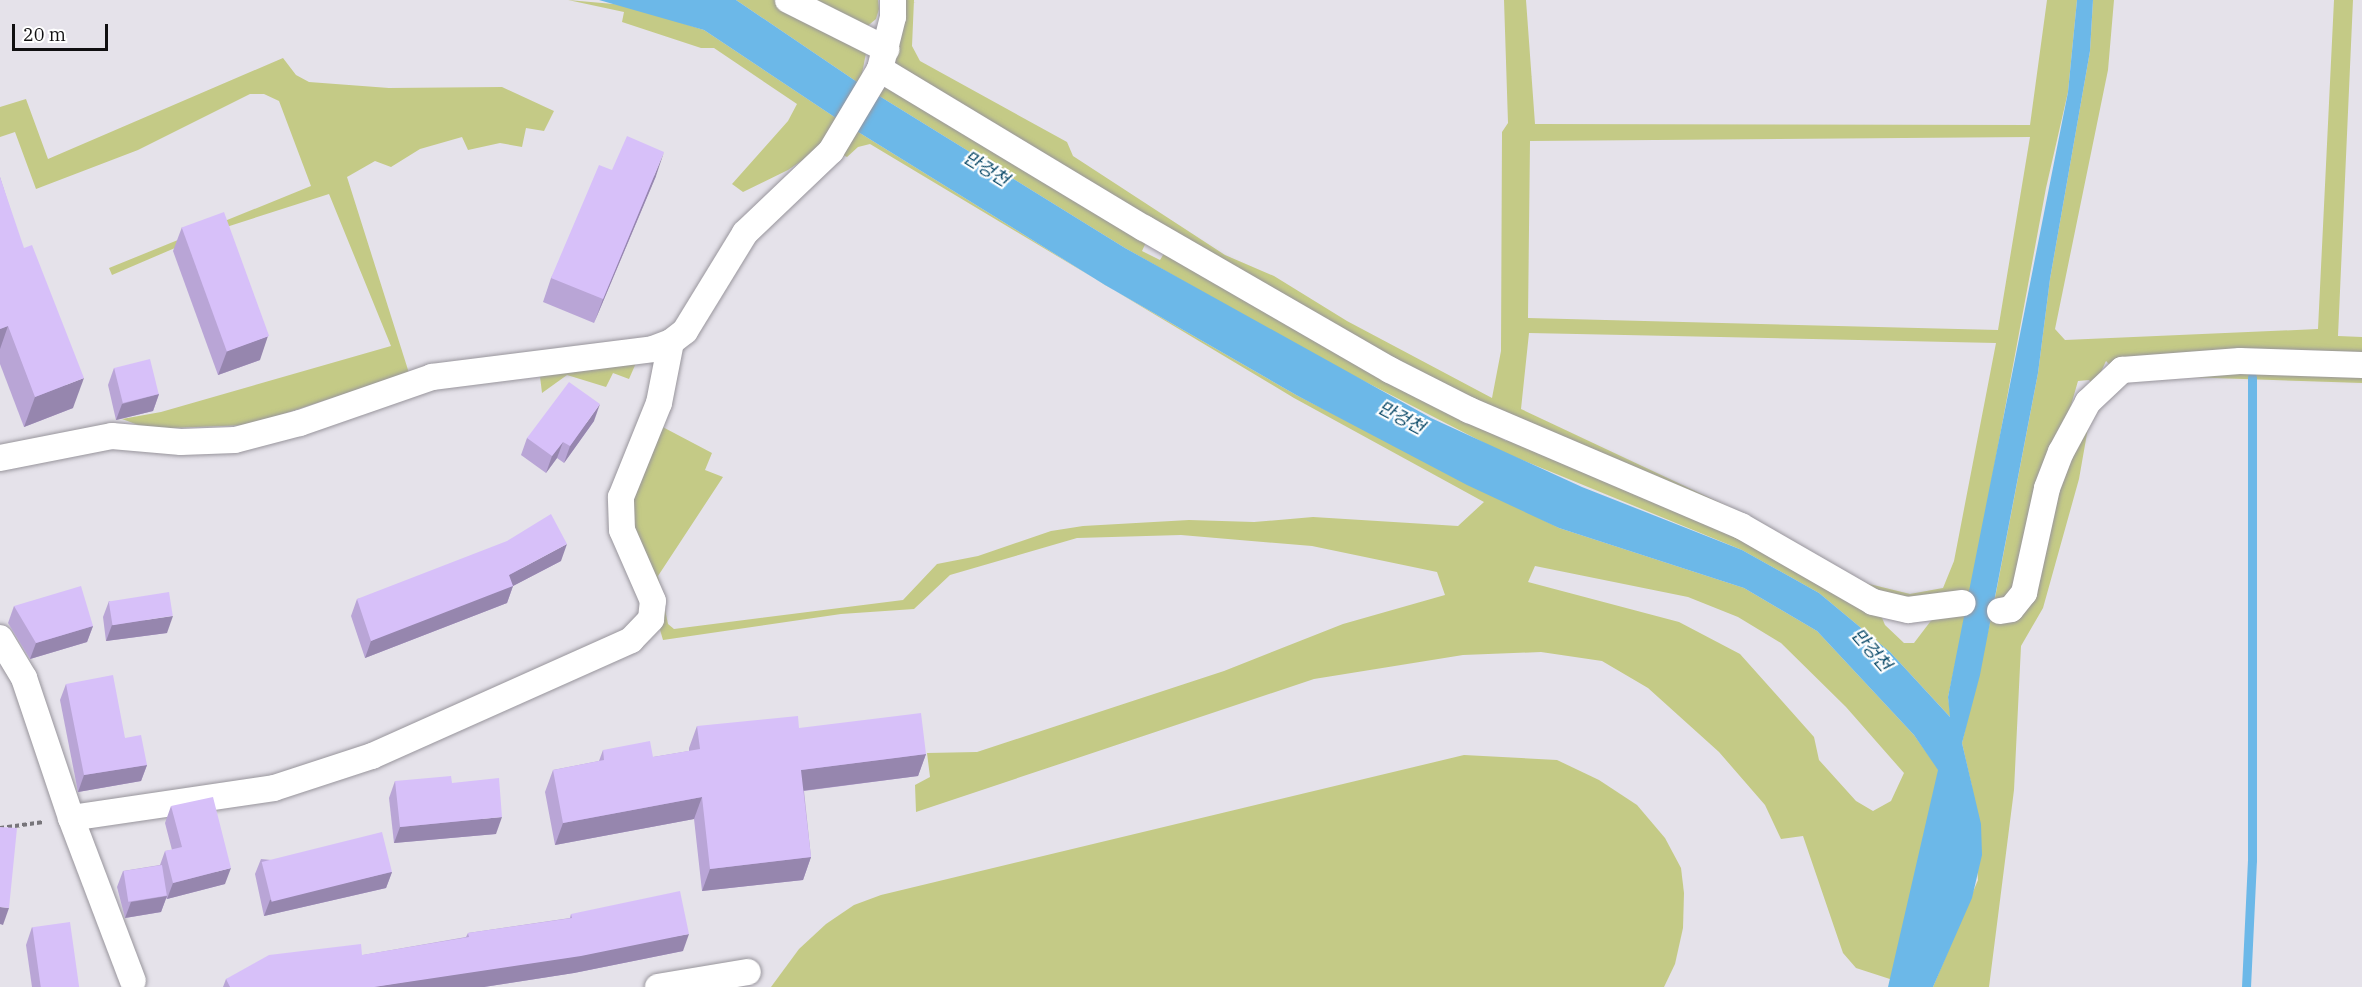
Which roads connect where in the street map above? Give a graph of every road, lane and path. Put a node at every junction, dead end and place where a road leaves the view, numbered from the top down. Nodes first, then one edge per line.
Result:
1 (788, 0) edge
2 (892, 0) edge
3 (879, 68) junction
4 (671, 342) junction
5 (2362, 365) edge
6 (0, 458) edge
7 (1963, 603) dead end
8 (2000, 611) dead end
9 (0, 638) edge
10 (71, 818) junction
11 (0, 828) edge
12 (748, 972) dead end
13 (134, 981) dead end
14 (658, 987) edge

1 - 3 street
2 - 3 street
3 - 4 street
3 - 7 street
4 - 6 street
4 - 10 street
5 - 8 street
9 - 10 street
10 - 11 path
10 - 13 street
12 - 14 street

